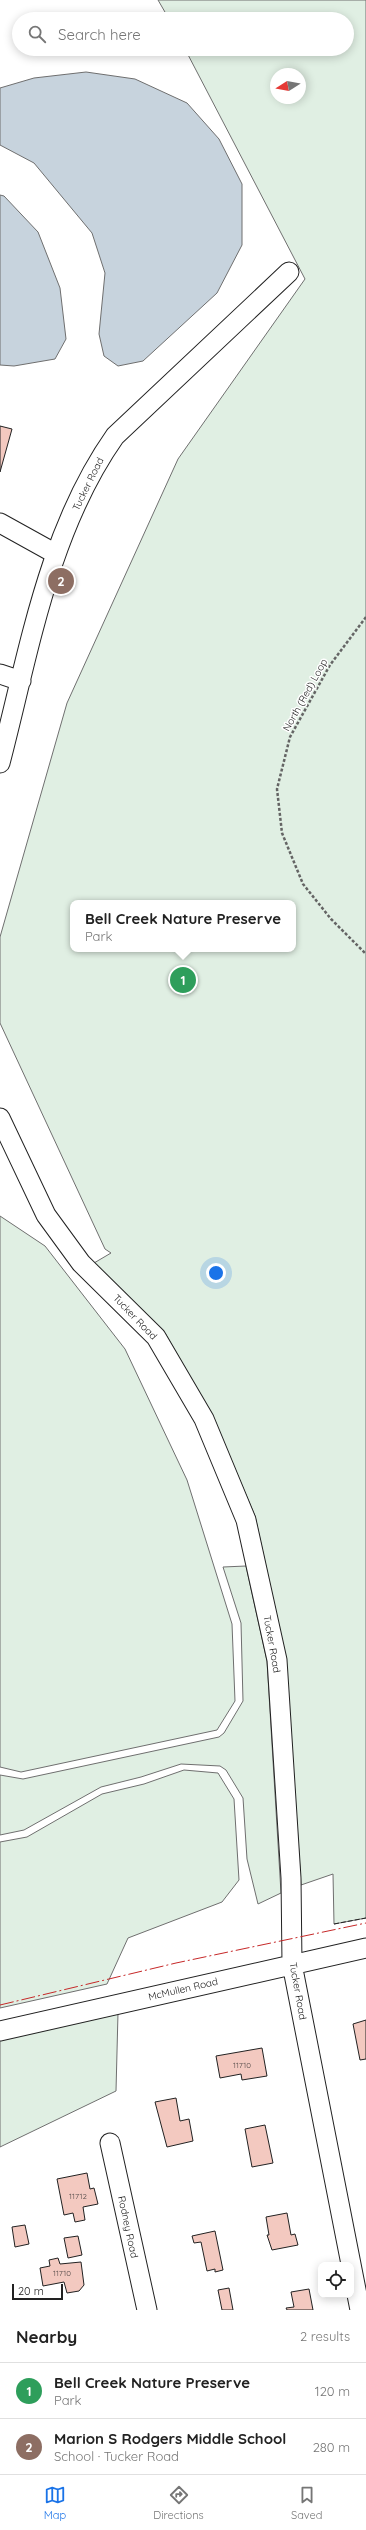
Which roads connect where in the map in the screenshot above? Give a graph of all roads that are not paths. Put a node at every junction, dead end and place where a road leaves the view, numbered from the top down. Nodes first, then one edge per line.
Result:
1 (289, 272) dead end
2 (0, 523) edge
3 (56, 554) junction
4 (0, 674) edge
5 (21, 681) junction
6 (0, 763) edge
7 (0, 1118) edge
8 (366, 1948) edge
9 (292, 1964) junction
10 (0, 2031) edge
11 (110, 2143) dead end
12 (147, 2310) edge
13 (360, 2310) edge

1 - 3 street, Tucker Road
2 - 3 street
3 - 5 street, Tucker Road
4 - 5 street
5 - 6 street, Tucker Road
7 - 9 street, Tucker Road
8 - 9 street, McMullen Road
9 - 10 street, McMullen Road
9 - 13 street, Tucker Road
11 - 12 street, Rodney Road

